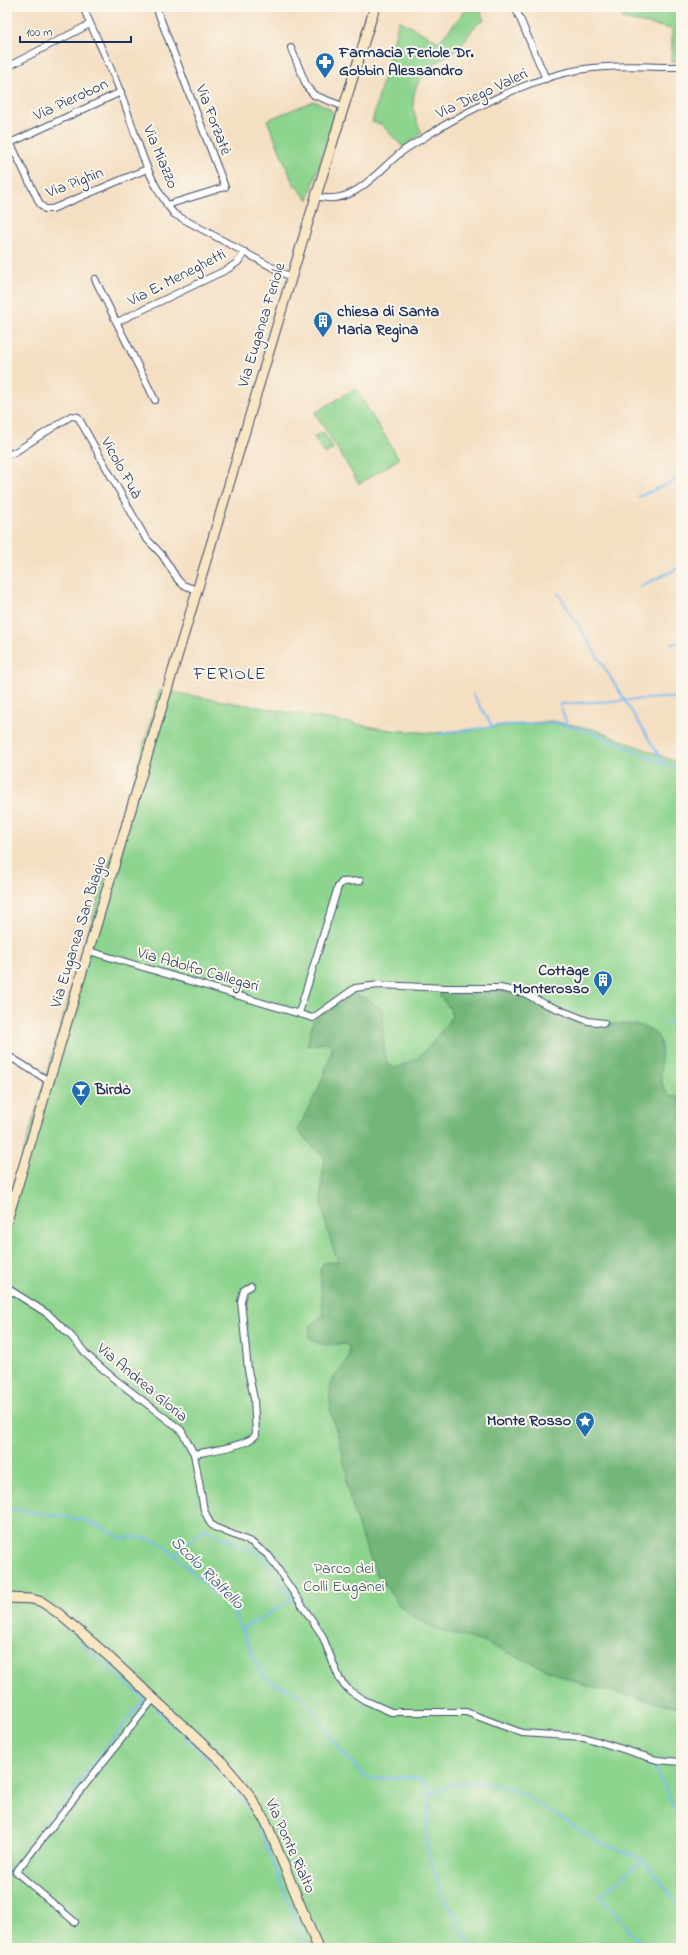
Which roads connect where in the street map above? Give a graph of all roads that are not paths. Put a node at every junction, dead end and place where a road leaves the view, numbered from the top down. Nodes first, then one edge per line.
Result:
1 (83, 7) edge
2 (156, 7) edge
3 (375, 7) edge
4 (515, 7) edge
5 (90, 24) junction
6 (291, 48) dead end
7 (7, 66) edge
8 (681, 67) edge
9 (546, 79) junction
10 (121, 92) junction
11 (344, 107) junction
12 (7, 136) edge
13 (10, 142) junction
14 (147, 169) junction
15 (316, 196) junction
16 (167, 204) junction
17 (245, 252) junction
18 (292, 278) junction
19 (95, 279) dead end
20 (117, 322) junction
21 (155, 400) dead end
22 (7, 455) edge
23 (197, 590) junction
24 (179, 651) joint
25 (360, 881) dead end
26 (89, 952) junction
27 (299, 1013) junction
28 (604, 1023) dead end
29 (7, 1055) edge
30 (49, 1081) junction
31 (7, 1221) edge
32 (251, 1286) dead end
33 (7, 1288) edge
34 (194, 1454) junction
35 (7, 1598) edge
36 (154, 1698) junction
37 (681, 1762) edge
38 (75, 1922) dead end
39 (318, 1948) edge

1 - 5 street, Via Miazzo
2 - 16 street, Via Forzatè
3 - 11 main road, Via Euganea Feriole
4 - 9 street
5 - 7 street
5 - 10 street, Via Miazzo
6 - 11 street
8 - 9 street, Via Diego Valeri
9 - 15 street, Via Diego Valeri
10 - 13 street, Via Pierobon
10 - 14 street, Via Miazzo
11 - 15 main road, Via Euganea Feriole
12 - 13 street, Via Pighin
13 - 14 street, Via Pighin
14 - 16 street, Via Miazzo
15 - 18 main road, Via Euganea Feriole
16 - 17 street, Via Miazzo
17 - 18 street, Via Miazzo
17 - 20 street, Via E. Meneghetti
18 - 23 main road, Via Euganea Feriole
19 - 20 street, Via E. Meneghetti
20 - 21 street, Via E. Meneghetti
22 - 23 street, Vicolo Fuà
23 - 24 main road, Via Euganea Feriole
24 - 26 main road, Via Euganea San Biagio
25 - 27 street
26 - 27 street, Via Adolfo Callegari
26 - 30 main road, Via Euganea San Biagio
27 - 28 street, Via Adolfo Callegari
29 - 30 street
30 - 31 main road, Via Euganea San Biagio
32 - 34 street
33 - 34 street, Via Andrea Gloria
34 - 37 street, Via Andrea Gloria
35 - 36 main road, Via Ponte Rialto
36 - 38 street
36 - 39 main road, Via Ponte Rialto

